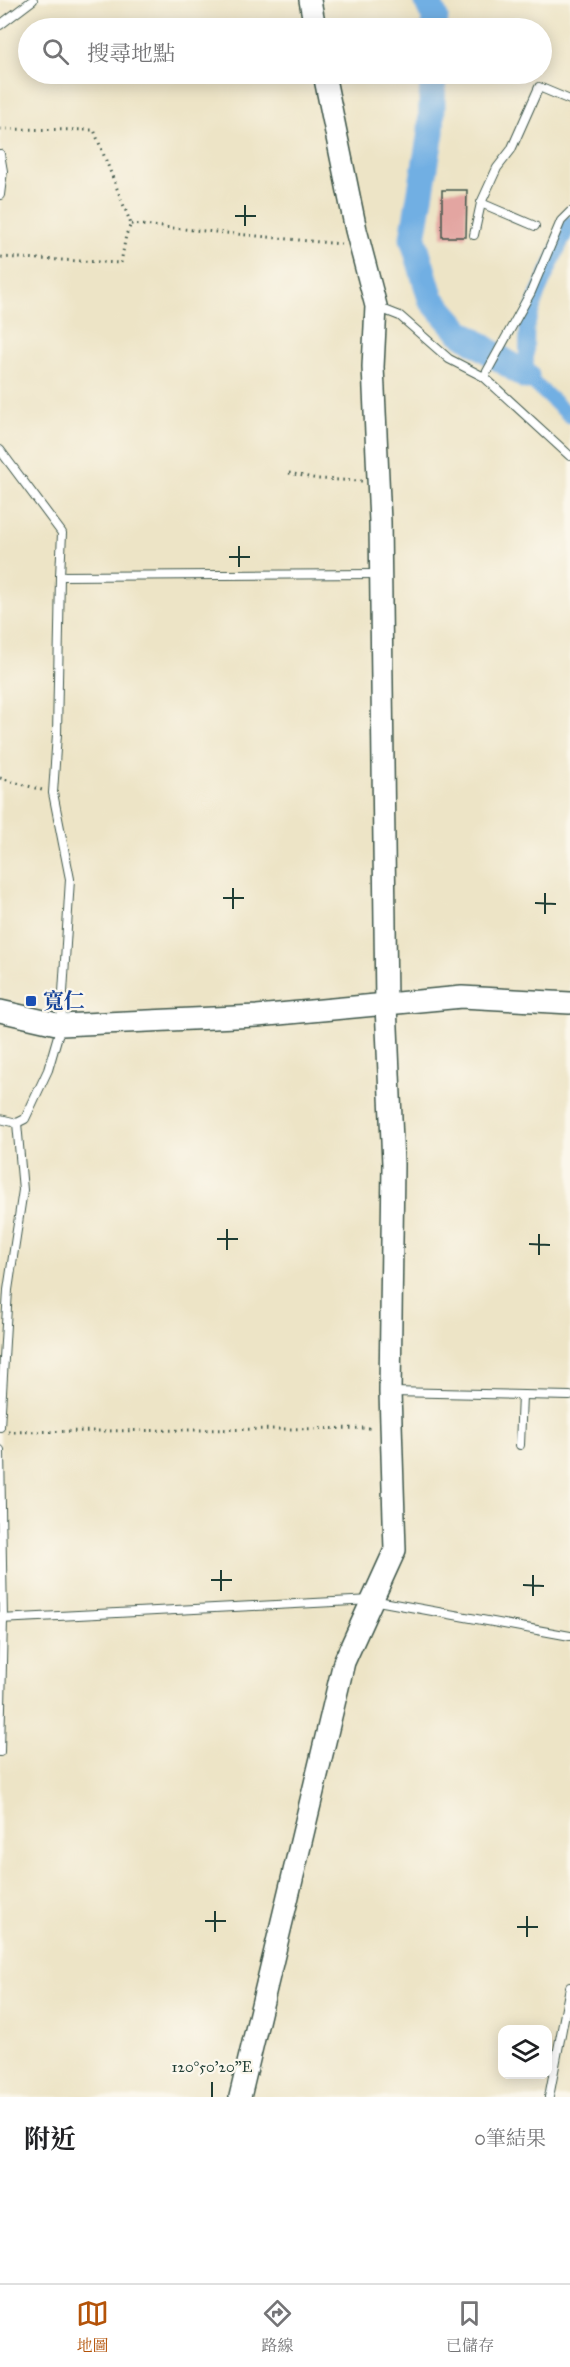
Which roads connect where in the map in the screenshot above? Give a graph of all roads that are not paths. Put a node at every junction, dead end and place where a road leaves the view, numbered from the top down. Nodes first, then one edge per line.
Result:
1 (33, 0) edge
2 (309, 0) edge
3 (313, 18) edge
4 (0, 26) edge
5 (326, 84) edge
6 (570, 100) edge
7 (0, 154) edge
8 (0, 195) edge
9 (481, 203) junction
10 (570, 212) edge
11 (534, 226) dead end
12 (474, 235) dead end
13 (376, 306) junction
14 (484, 377) junction
15 (0, 450) edge
16 (570, 456) edge
17 (381, 574) junction
18 (60, 576) junction
19 (570, 1003) edge
20 (386, 1005) junction
21 (0, 1011) edge
22 (61, 1025) junction
23 (0, 1119) edge
24 (17, 1123) junction
25 (390, 1392) junction
26 (522, 1395) junction
27 (570, 1396) edge
28 (0, 1427) edge
29 (519, 1446) dead end
30 (0, 1450) edge
31 (372, 1600) junction
32 (1, 1619) edge
33 (570, 1636) edge
34 (0, 1752) edge
35 (570, 1987) edge
36 (240, 2097) edge
37 (549, 2097) edge

1 - 4 lane
2 - 3 street
5 - 13 street
6 - 9 lane
7 - 8 lane
9 - 11 lane
9 - 12 lane
10 - 14 lane
13 - 14 lane
13 - 17 street
14 - 16 lane
15 - 18 lane
17 - 18 lane
17 - 20 street
18 - 22 lane
19 - 20 street
20 - 22 street
20 - 25 street
21 - 22 street
22 - 24 lane
23 - 24 lane
24 - 28 lane
25 - 26 lane
25 - 31 street
26 - 27 lane
26 - 29 lane
30 - 32 lane
31 - 32 lane
31 - 33 lane
31 - 36 street
32 - 34 lane
35 - 37 lane

